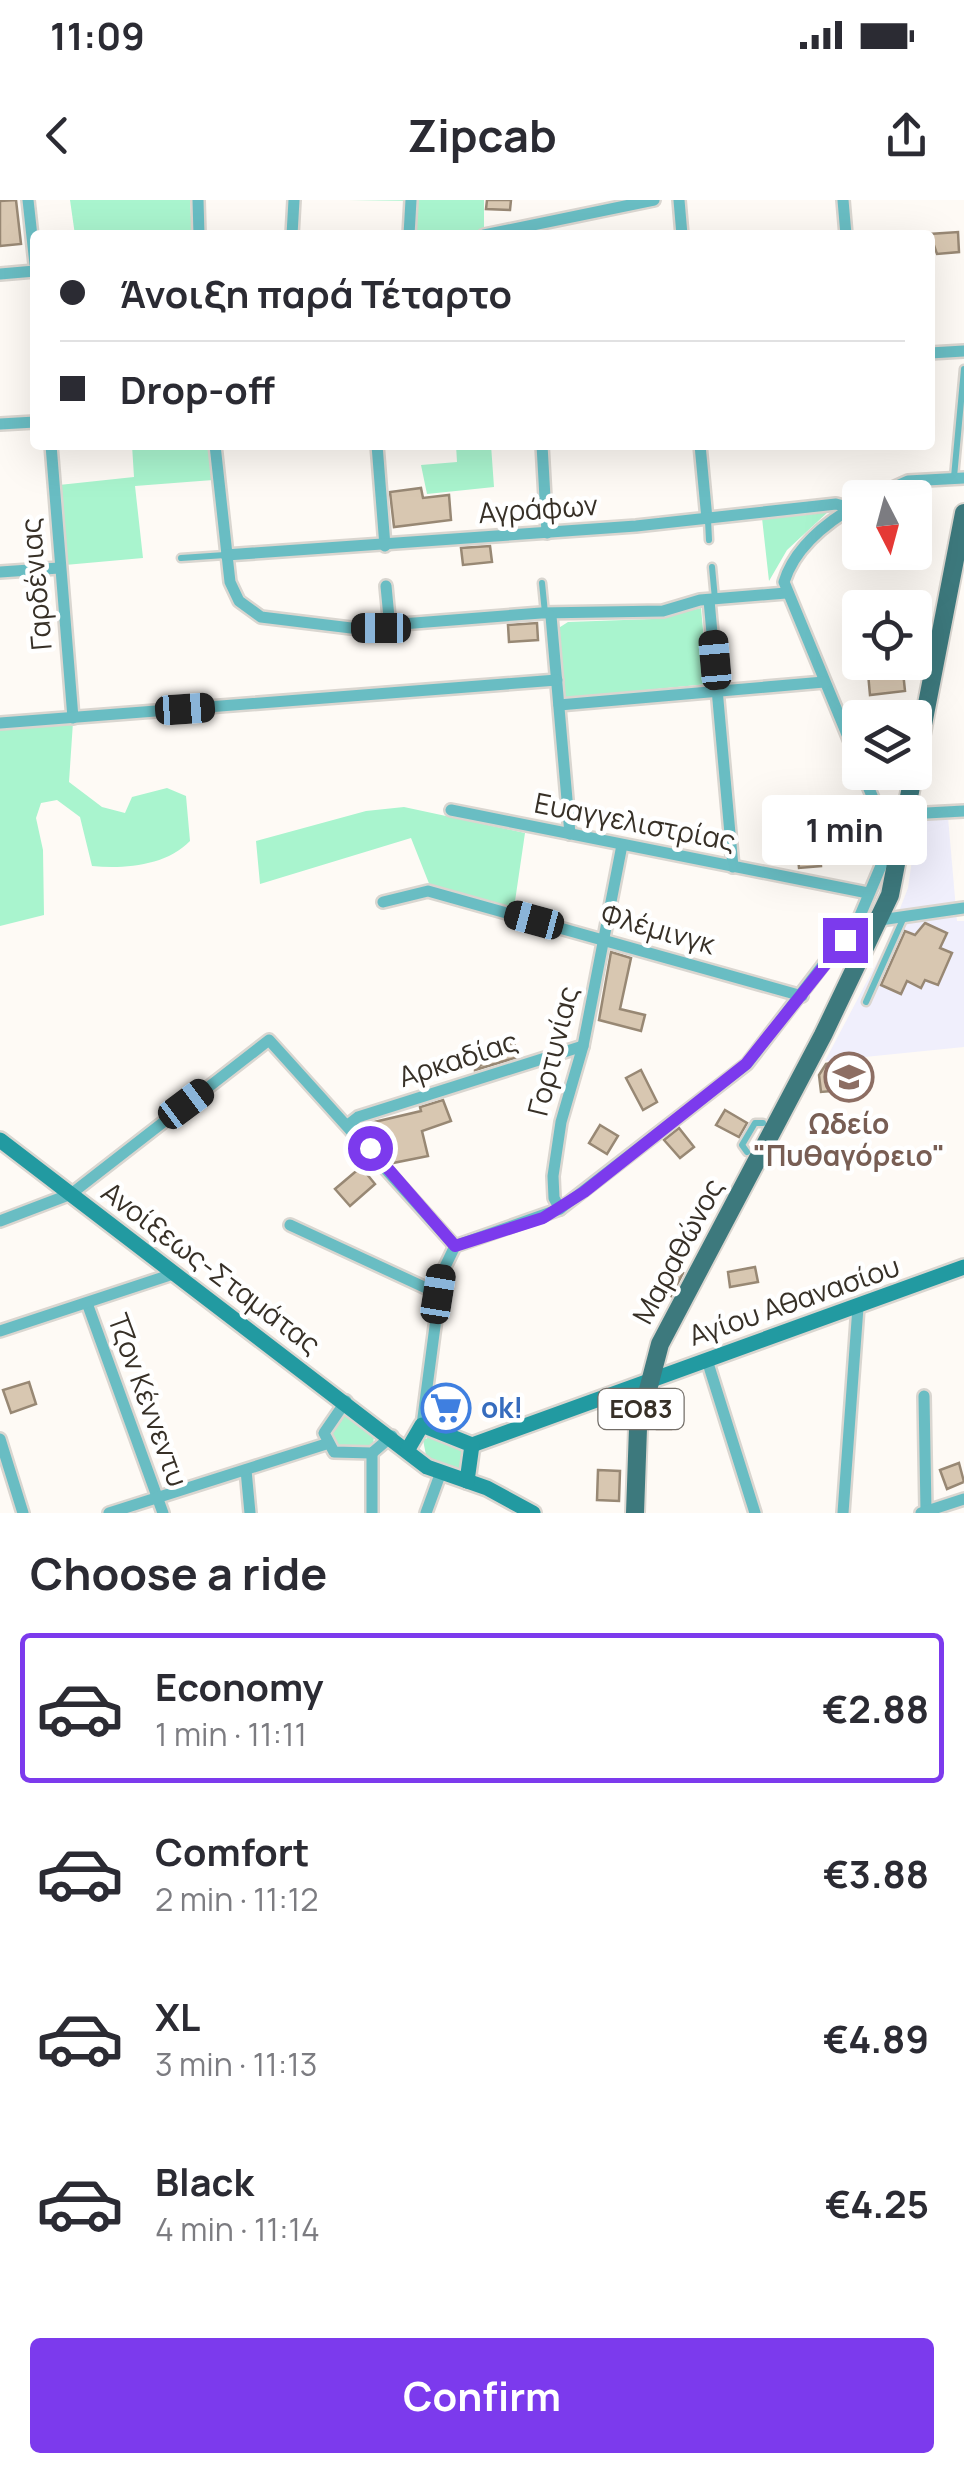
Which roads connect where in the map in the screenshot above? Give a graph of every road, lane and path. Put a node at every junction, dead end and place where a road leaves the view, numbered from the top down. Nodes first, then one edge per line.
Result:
1 (28, 200) edge
2 (198, 200) edge
3 (294, 200) edge
4 (411, 200) edge
5 (654, 200) edge
6 (678, 200) edge
7 (843, 200) edge
8 (31, 230) edge
9 (199, 230) edge
10 (292, 230) edge
11 (409, 230) edge
12 (524, 230) edge
13 (681, 230) edge
14 (846, 230) edge
15 (30, 269) edge
16 (0, 274) edge
17 (964, 351) edge
18 (935, 353) edge
19 (964, 369) edge
20 (30, 422) edge
21 (0, 424) edge
22 (51, 450) edge
23 (216, 450) edge
24 (377, 450) edge
25 (542, 450) edge
26 (701, 450) edge
27 (959, 478) edge
28 (908, 480) edge
29 (842, 505) edge
30 (964, 514) edge
31 (842, 517) edge
32 (708, 519) junction
33 (546, 532) junction
34 (710, 540) dead end
35 (385, 546) junction
36 (226, 555) junction
37 (180, 558) dead end
38 (712, 567) dead end
39 (59, 568) junction
40 (0, 572) edge
41 (542, 583) dead end
42 (386, 586) dead end
43 (786, 593) junction
44 (712, 599) junction
45 (548, 615) junction
46 (390, 628) junction
47 (557, 680) junction
48 (824, 682) junction
49 (718, 691) junction
50 (559, 704) junction
51 (73, 718) junction
52 (0, 724) edge
53 (842, 724) edge
54 (870, 790) edge
55 (451, 810) dead end
56 (964, 811) edge
57 (908, 814) junction
58 (883, 822) junction
59 (570, 834) junction
60 (622, 844) junction
61 (733, 866) junction
62 (868, 893) junction
63 (383, 902) dead end
64 (964, 908) edge
65 (904, 917) junction
66 (880, 920) junction
67 (604, 939) junction
68 (802, 996) junction
69 (866, 1002) dead end
70 (583, 1046) junction
71 (763, 1123) dead end
72 (349, 1124) junction
73 (0, 1140) edge
74 (747, 1152) dead end
75 (70, 1194) junction
76 (560, 1210) junction
77 (0, 1221) edge
78 (290, 1225) dead end
79 (455, 1246) junction
80 (964, 1267) edge
81 (176, 1273) junction
82 (438, 1294) junction
83 (87, 1303) junction
84 (858, 1307) junction
85 (0, 1331) edge
86 (707, 1360) junction
87 (648, 1377) junction
88 (924, 1396) dead end
89 (346, 1401) junction
90 (422, 1426) junction
91 (392, 1436) junction
92 (0, 1439) edge
93 (326, 1444) junction
94 (472, 1444) junction
95 (408, 1449) junction
96 (372, 1453) junction
97 (246, 1470) junction
98 (441, 1472) junction
99 (467, 1480) junction
100 (157, 1498) junction
101 (964, 1499) edge
102 (924, 1512) edge
103 (23, 1513) edge
104 (108, 1513) edge
105 (163, 1513) edge
106 (250, 1513) edge
107 (372, 1513) edge
108 (426, 1513) edge
109 (533, 1513) edge
110 (635, 1513) edge
111 (755, 1513) edge
112 (843, 1513) edge

1 - 8 street
2 - 9 street
3 - 10 street
4 - 11 street
5 - 12 street
6 - 13 street
7 - 14 street
15 - 16 street
17 - 18 street
19 - 27 lane
20 - 21 street
22 - 39 street, Γαρδένιας
23 - 36 street
24 - 35 street
25 - 33 street
26 - 32 street
27 - 28 street
29 - 32 street, Αγράφων
30 - 57 main road, Μαραθώνος / ΕΟ83
31 - 43 street
32 - 33 street, Αγράφων
32 - 34 lane
33 - 35 street, Αγράφων
35 - 36 street, Αγράφων
36 - 37 lane
36 - 46 street
38 - 44 lane
39 - 40 street
39 - 51 street, Γαρδένιας
41 - 45 lane
42 - 46 street
43 - 44 street
43 - 48 street
44 - 45 street
44 - 49 street
45 - 46 street
45 - 47 street
47 - 50 street
47 - 51 street
48 - 49 street
48 - 53 street
49 - 50 street
49 - 61 street
50 - 59 street
51 - 52 street
54 - 58 street
55 - 59 street, Ευαγγελιστρίας
56 - 57 street
57 - 58 street
57 - 66 main road, Μαραθώνος / ΕΟ83
58 - 62 street
59 - 60 street, Ευαγγελιστρίας
60 - 61 street, Ευαγγελιστρίας
60 - 67 street, Γορτυνίας
61 - 62 street, Ευαγγελιστρίας
62 - 68 street
63 - 67 street, Φλέμινγκ
64 - 65 street
65 - 66 street
65 - 69 lane
66 - 87 main road, Μαραθώνος / ΕΟ83
67 - 68 street, Φλέμινγκ
67 - 70 street, Γορτυνίας
68 - 76 street
70 - 72 street, Αρκαδίας
70 - 76 street, Γορτυνίας
71 - 74 lane
72 - 75 street
72 - 79 street
73 - 75 street, Ανοίξεως-Σταμάτας
75 - 77 street
75 - 81 street, Ανοίξεως-Σταμάτας
76 - 79 street
78 - 82 street
79 - 82 street
80 - 84 street, Αγίου Αθανασίου
81 - 83 street
81 - 89 street, Ανοίξεως-Σταμάτας
82 - 90 street
83 - 85 street
83 - 100 street, Τζον Κέννεντυ
84 - 86 street, Αγίου Αθανασίου
84 - 112 street
86 - 87 street, Αγίου Αθανασίου
86 - 111 street
87 - 94 street, Αγίου Αθανασίου
87 - 110 main road, Μαραθώνος / ΕΟ83
88 - 102 street
89 - 91 street, Ανοίξεως-Σταμάτας
89 - 93 street
90 - 94 street
90 - 95 street
91 - 95 street, Ανοίξεως-Σταμάτας
91 - 96 street
92 - 103 street
93 - 96 street
93 - 97 street
94 - 99 street
95 - 98 street, Ανοίξεως-Σταμάτας
96 - 107 street
97 - 100 street
97 - 106 street
98 - 99 street, Ανοίξεως-Σταμάτας
98 - 108 street
99 - 109 street, Ανοίξεως-Σταμάτας
100 - 104 street
100 - 105 street, Τζον Κέννεντυ
101 - 102 street

